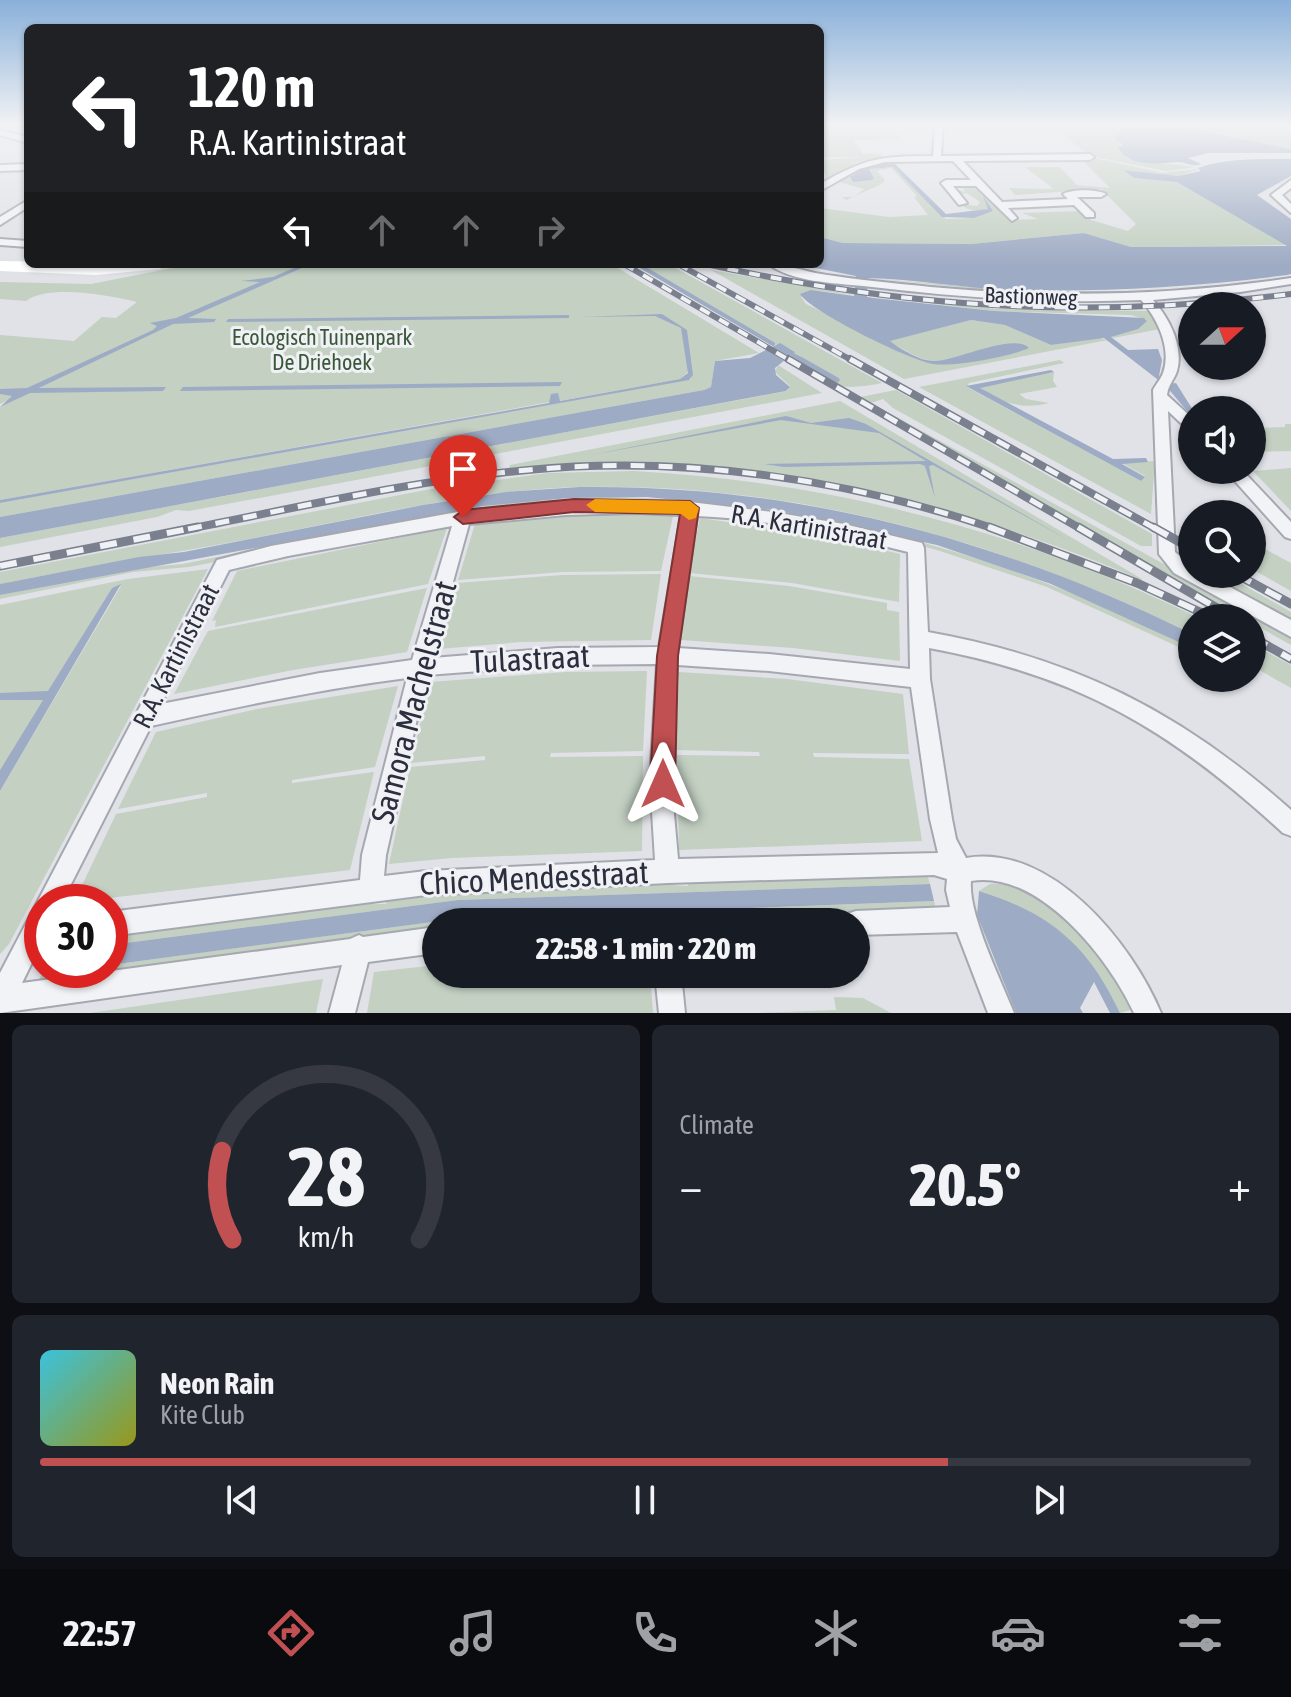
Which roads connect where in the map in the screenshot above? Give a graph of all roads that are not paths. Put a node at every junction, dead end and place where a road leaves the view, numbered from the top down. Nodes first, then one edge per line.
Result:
1 (852, 171) edge
2 (968, 171) edge
3 (980, 183) junction
4 (1291, 183) edge
5 (824, 186) edge
6 (1101, 194) dead end
7 (1076, 202) junction
8 (962, 203) dead end
9 (1000, 205) junction
10 (24, 206) edge
11 (1291, 210) edge
12 (1090, 215) dead end
13 (1012, 218) dead end
14 (0, 222) edge
15 (0, 242) edge
16 (24, 244) edge
17 (0, 258) edge
18 (24, 260) edge
19 (0, 266) edge
20 (24, 267) edge
21 (48, 268) edge
22 (117, 268) edge
23 (785, 268) edge
24 (1291, 281) edge
25 (1144, 297) junction
26 (1163, 387) junction
27 (1178, 407) edge
28 (1246, 484) edge
29 (690, 508) junction
30 (463, 517) junction
31 (1291, 533) edge
32 (1291, 629) edge
33 (917, 638) junction
34 (668, 656) junction
35 (420, 666) junction
36 (920, 679) junction
37 (143, 718) junction
38 (1291, 825) edge
39 (668, 871) junction
40 (960, 871) junction
41 (58, 884) edge
42 (371, 889) junction
43 (965, 919) junction
44 (128, 922) edge
45 (870, 922) edge
46 (422, 941) edge
47 (359, 948) junction
48 (24, 955) edge
49 (669, 988) edge
50 (0, 1000) edge
51 (342, 1013) edge
52 (672, 1013) edge
53 (1001, 1013) edge
54 (1148, 1013) edge

1 - 5 street
2 - 3 street
3 - 8 street
3 - 9 street
4 - 11 street
6 - 7 street
7 - 9 street
7 - 12 street
9 - 13 street
10 - 14 street
15 - 16 street
17 - 18 main road
19 - 20 main road
21 - 22 main road
23 - 25 street, Bastionweg
24 - 25 street, Bastionweg
25 - 26 street
26 - 27 street
26 - 32 street
28 - 31 street
29 - 30 street, R.A. Kartinistraat
29 - 33 street, R.A. Kartinistraat
29 - 34 street
30 - 35 street, Samora Machelstraat
30 - 37 street, R.A. Kartinistraat
33 - 36 street, R.A. Kartinistraat
33 - 38 street
34 - 35 street, Tulastraat
34 - 36 street, Tulastraat
34 - 39 street
35 - 37 street, Tulastraat
35 - 42 street, Samora Machelstraat
36 - 40 street, R.A. Kartinistraat
37 - 41 street, R.A. Kartinistraat
39 - 40 street, Chico Mendesstraat
39 - 42 street, Chico Mendesstraat
40 - 43 street, R.A. Kartinistraat
40 - 54 street, Chico Mendesstraat
42 - 44 street, Chico Mendesstraat
43 - 45 street
43 - 53 street, R.A. Kartinistraat
46 - 47 street, Chico Mendesstraat
47 - 50 street, Chico Mendesstraat
47 - 51 street
48 - 50 street
49 - 52 street

